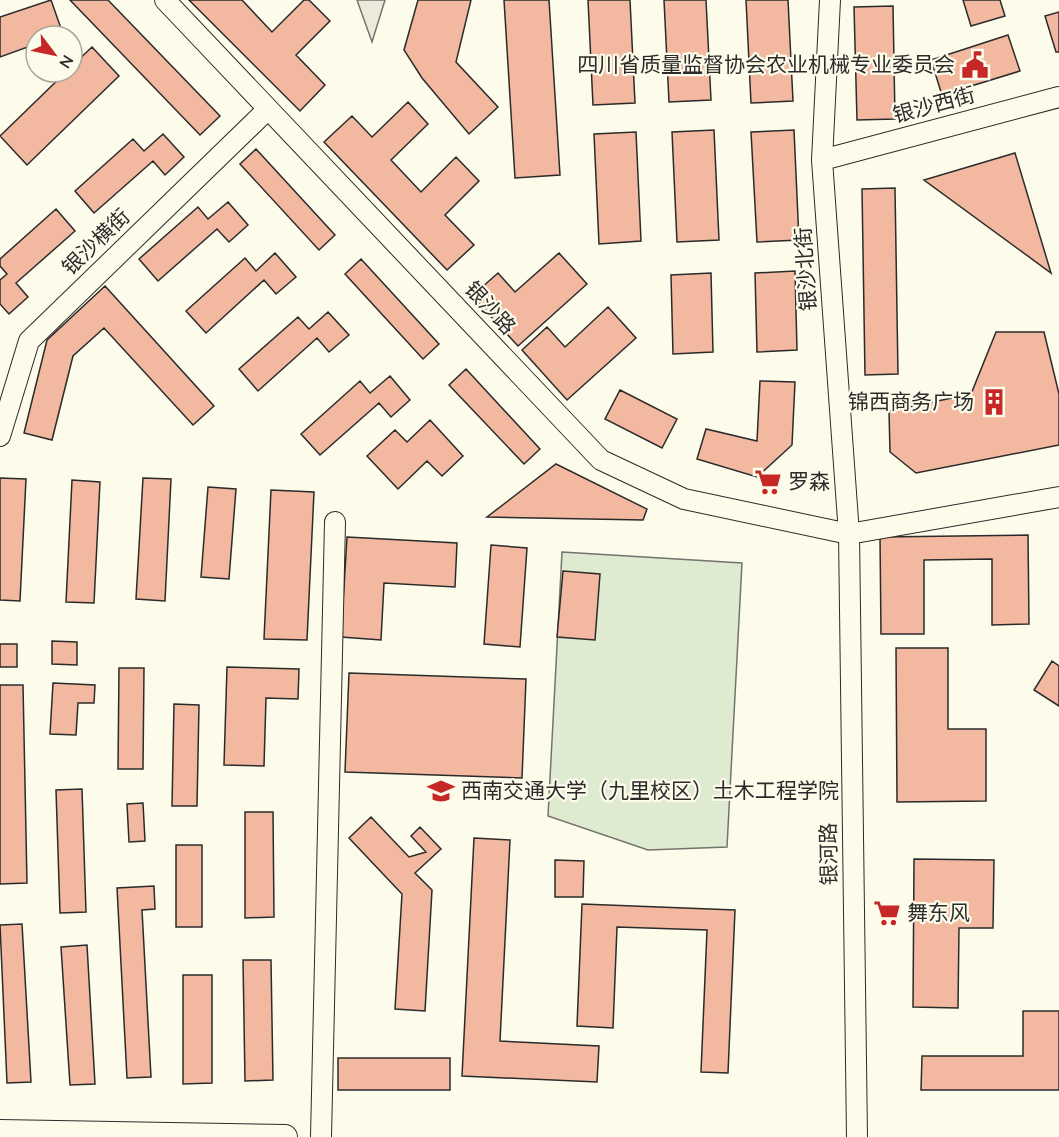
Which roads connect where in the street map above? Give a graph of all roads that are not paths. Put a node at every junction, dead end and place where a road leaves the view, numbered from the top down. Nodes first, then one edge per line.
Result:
1 (165, 0) edge
2 (830, 0) edge
3 (1059, 97) edge
4 (268, 109) junction
5 (822, 160) junction
6 (0, 436) edge
7 (1059, 497) edge
8 (335, 522) dead end
9 (849, 534) junction
10 (0, 1132) edge
11 (285, 1137) edge
12 (321, 1137) edge
13 (857, 1137) edge

1 - 4 street, 银沙路
2 - 5 street, 银沙北街
3 - 5 street, 银沙西街
4 - 6 street, 银沙横街
4 - 9 street, 银沙路
5 - 9 street, 银沙北街
7 - 9 street
8 - 12 street
9 - 13 street, 银河路
10 - 11 main road

